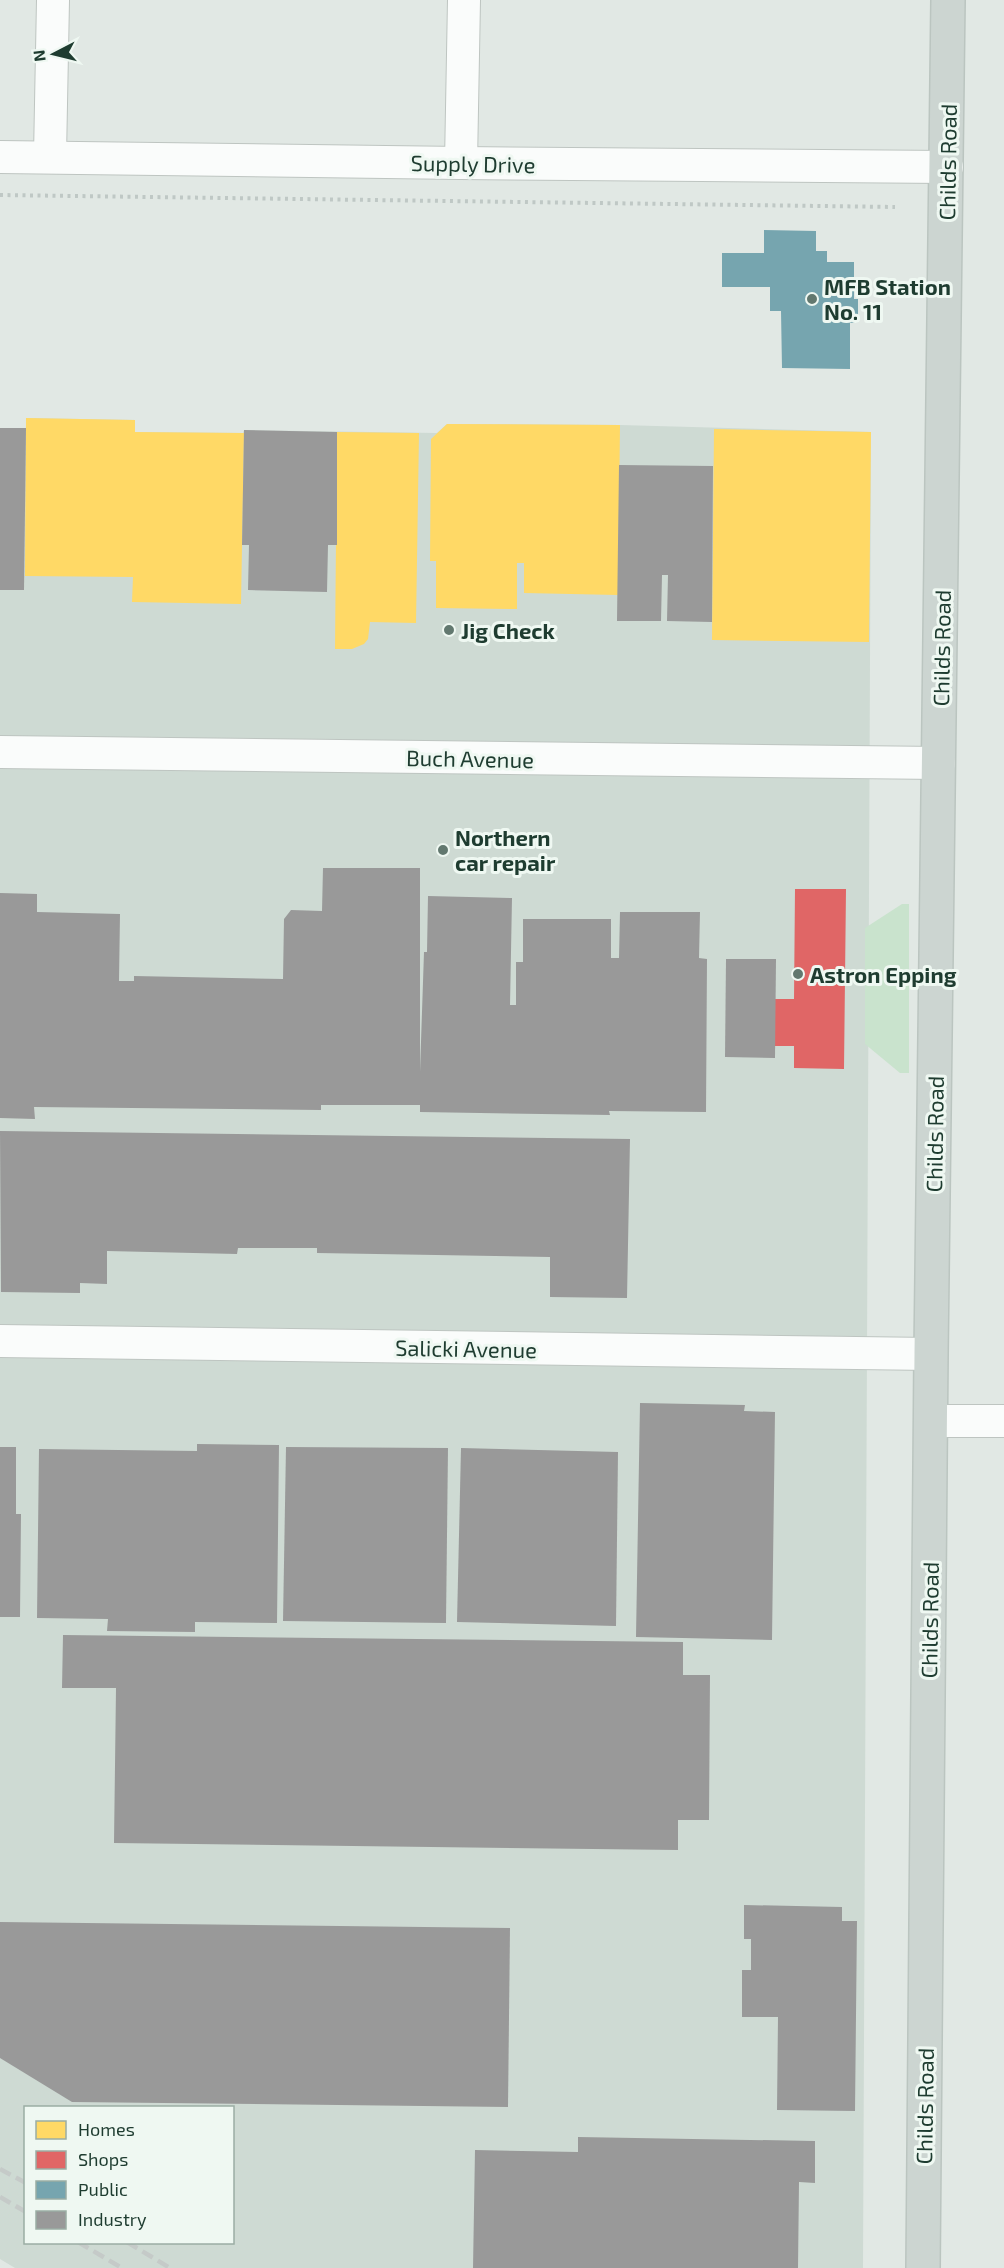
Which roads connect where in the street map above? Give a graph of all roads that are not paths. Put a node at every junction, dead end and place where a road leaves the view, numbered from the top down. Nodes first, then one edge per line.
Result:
1 (53, 0) edge
2 (464, 0) edge
3 (948, 0) edge
4 (50, 156) junction
5 (0, 157) edge
6 (461, 163) junction
7 (947, 167) junction
8 (0, 752) edge
9 (939, 763) junction
10 (0, 1341) edge
11 (931, 1354) junction
12 (931, 1420) junction
13 (1004, 1421) edge
14 (923, 2268) edge

1 - 4 street
2 - 6 street
3 - 7 main road, Childs Road
4 - 5 street, Supply Drive
4 - 6 street, Supply Drive
6 - 7 street, Supply Drive
7 - 9 main road, Childs Road
8 - 9 street, Buch Avenue
9 - 11 main road, Childs Road
10 - 11 street, Salicki Avenue
11 - 12 main road, Childs Road
12 - 13 street
12 - 14 main road, Childs Road

